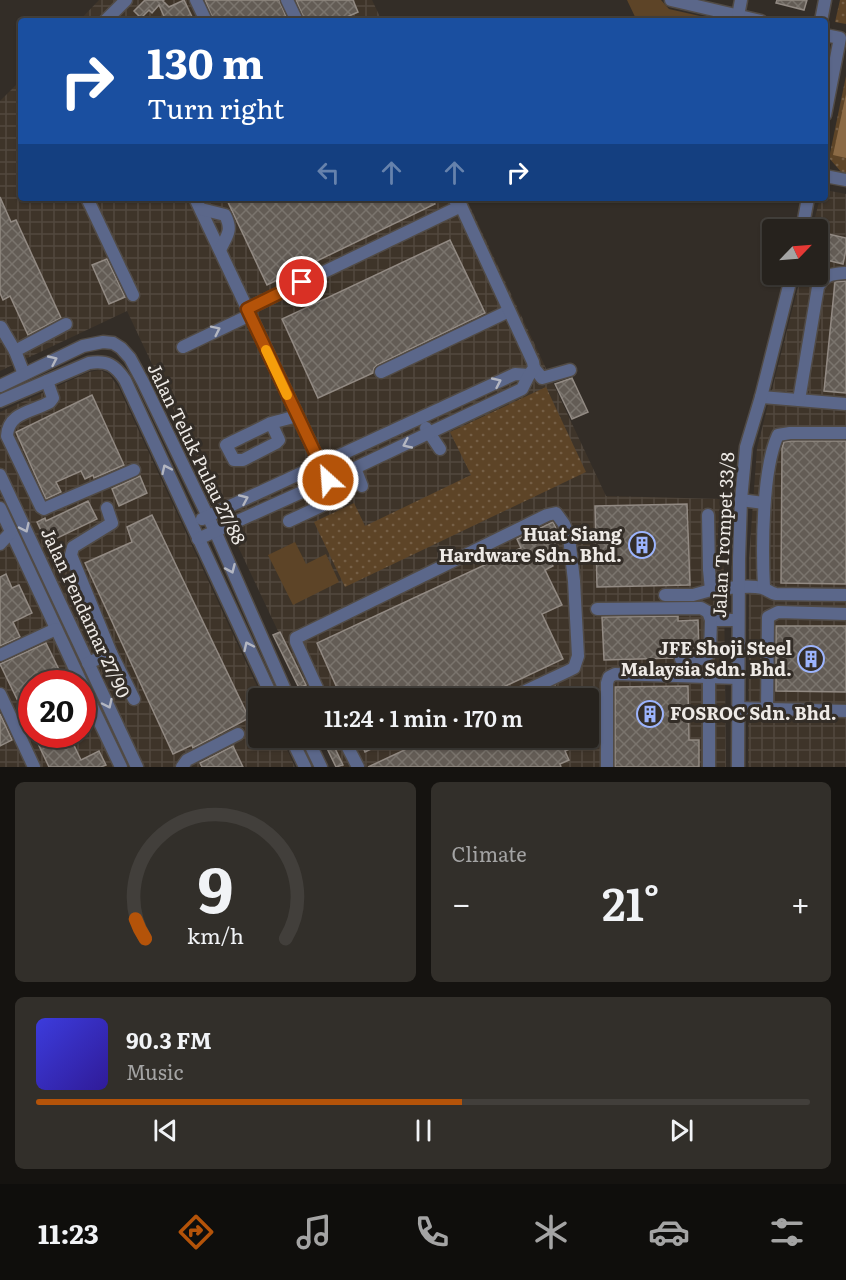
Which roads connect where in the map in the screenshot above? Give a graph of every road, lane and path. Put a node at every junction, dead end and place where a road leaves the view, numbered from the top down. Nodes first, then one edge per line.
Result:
1 (126, 0) edge
2 (196, 0) edge
3 (287, 0) edge
4 (670, 0) edge
5 (741, 0) edge
6 (825, 0) edge
7 (738, 16) junction
8 (110, 18) edge
9 (205, 18) edge
10 (296, 18) edge
11 (747, 18) edge
12 (822, 18) edge
13 (828, 35) edge
14 (828, 100) edge
15 (828, 177) edge
16 (846, 180) edge
17 (88, 201) edge
18 (807, 201) edge
19 (457, 202) edge
20 (198, 204) edge
21 (804, 219) edge
22 (220, 250) junction
23 (846, 273) edge
24 (789, 285) edge
25 (133, 295) dead end
26 (509, 311) junction
27 (248, 312) junction
28 (66, 324) dead end
29 (1, 327) edge
30 (183, 346) dead end
31 (15, 351) junction
32 (570, 370) dead end
33 (381, 372) dead end
34 (532, 372) junction
35 (24, 374) junction
36 (46, 381) junction
37 (0, 386) edge
38 (469, 396) junction
39 (761, 396) junction
40 (799, 400) junction
41 (1, 402) edge
42 (846, 404) edge
43 (476, 410) junction
44 (297, 416) junction
45 (420, 419) junction
46 (271, 423) junction
47 (429, 434) junction
48 (846, 434) edge
49 (371, 442) junction
50 (440, 449) dead end
51 (378, 457) junction
52 (320, 464) junction
53 (355, 468) junction
54 (134, 470) dead end
55 (0, 475) edge
56 (331, 479) junction
57 (362, 486) dead end
58 (271, 487) junction
59 (741, 500) junction
60 (279, 502) junction
61 (764, 503) junction
62 (0, 508) edge
63 (107, 508) dead end
64 (708, 515) dead end
65 (207, 516) junction
66 (289, 521) dead end
67 (191, 524) junction
68 (215, 531) junction
69 (11, 532) junction
70 (198, 539) junction
71 (0, 543) edge
72 (738, 587) junction
73 (764, 588) junction
74 (711, 590) junction
75 (665, 595) dead end
76 (846, 595) edge
77 (597, 609) dead end
78 (846, 614) edge
79 (711, 620) junction
80 (738, 620) junction
81 (56, 629) junction
82 (111, 653) junction
83 (0, 655) edge
84 (681, 659) dead end
85 (88, 663) junction
86 (75, 670) edge
87 (709, 678) junction
88 (738, 678) junction
89 (268, 688) edge
90 (284, 688) edge
91 (316, 688) edge
92 (532, 688) edge
93 (0, 694) edge
94 (134, 699) dead end
95 (738, 708) junction
96 (767, 709) junction
97 (846, 711) edge
98 (96, 714) edge
99 (238, 734) dead end
100 (296, 748) edge
101 (312, 748) edge
102 (347, 748) edge
103 (355, 766) edge
104 (34, 767) edge
105 (121, 767) edge
106 (137, 767) edge
107 (182, 767) edge
108 (305, 767) edge
109 (321, 767) edge
110 (607, 767) edge
111 (709, 767) edge
112 (738, 767) edge

1 - 8 street
2 - 9 street
3 - 10 street
4 - 7 street
5 - 7 street
6 - 12 street
7 - 11 street
13 - 14 street
15 - 16 street
17 - 25 street
18 - 21 street
19 - 26 street
19 - 27 street
20 - 22 street
20 - 22 street
22 - 27 street
23 - 40 street
24 - 39 street, Jalan Trompet 33/8
26 - 33 street
26 - 34 street
30 -> 27 street
27 - 44 street
28 - 31 street
29 - 31 street
31 - 35 street
32 - 34 street
38 -> 34 street
34 - 43 street
35 - 37 street, Jalan Teluk Pulau 27/88
35 -> 65 street, Jalan Teluk Pulau 27/88
36 - 41 street, Jalan Teluk Pulau 27/88
36 - 54 street
67 -> 36 street, Jalan Teluk Pulau 27/88
38 - 43 street
38 - 45 street
39 - 40 street
39 - 59 street, Jalan Trompet 33/8
40 - 42 street
43 - 47 street
44 - 46 street
44 - 52 street
45 - 47 street
45 - 49 street
46 - 46 street
47 - 50 street
47 -> 51 street
48 - 61 street
49 - 51 street
49 - 52 street
51 - 53 street
52 - 56 street
52 - 58 street
53 - 56 street
53 - 57 street
55 -> 85 street, Jalan Pendamar 27/90
56 - 60 street
56 - 66 street
58 - 60 street
65 -> 58 street
59 - 61 street
59 - 72 street, Jalan Trompet 33/8
60 - 68 street
61 - 73 street
62 - 69 street, Jalan Pendamar 27/90
63 - 82 street
64 - 74 street
65 - 67 street
65 - 68 street, Jalan Teluk Pulau 27/88
67 - 70 street, Jalan Teluk Pulau 27/88
68 - 70 street
68 -> 90 street, Jalan Teluk Pulau 27/88
69 - 71 street
69 - 81 street, Jalan Pendamar 27/90
89 -> 70 street, Jalan Teluk Pulau 27/88
72 - 73 street
72 - 74 street
72 - 80 street, Jalan Trompet 33/8
73 - 76 street
74 - 75 street
77 - 79 street
78 - 96 street
79 - 80 street
79 - 84 street
80 - 88 street, Jalan Trompet 33/8
81 - 83 street
81 - 86 street, Jalan Pendamar 27/90
82 - 85 street
82 - 94 street
85 -> 106 street, Jalan Pendamar 27/90
87 - 88 street
87 - 110 street
87 - 111 street
88 - 95 street, Jalan Trompet 33/8
91 - 92 street
93 - 104 street
95 - 96 street
95 - 112 street, Jalan Trompet 33/8
96 - 97 street
98 - 105 street, Jalan Pendamar 27/90
99 - 107 street
100 - 108 street
101 - 109 street
102 - 103 street

